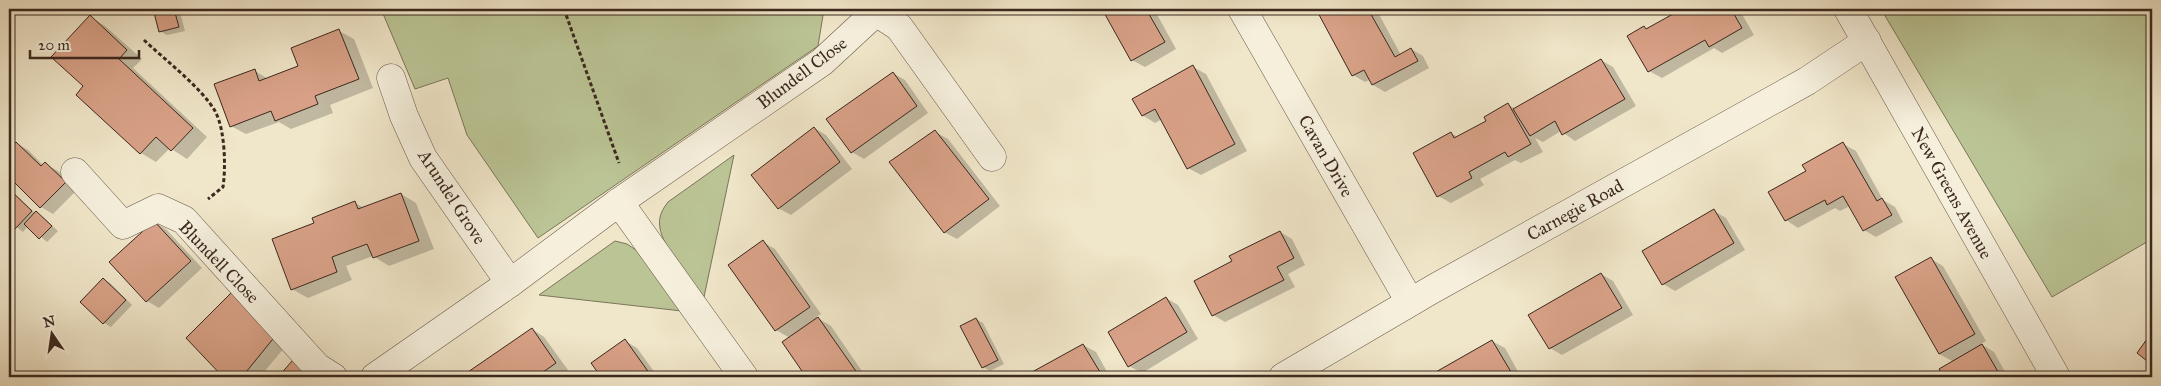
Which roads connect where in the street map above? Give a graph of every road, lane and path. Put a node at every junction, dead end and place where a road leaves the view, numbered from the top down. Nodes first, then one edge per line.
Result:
1 (564, 9) edge
2 (1242, 9) edge
3 (1848, 9) edge
4 (144, 40) dead end
5 (1867, 42) junction
6 (391, 78) dead end
7 (992, 157) dead end
8 (75, 172) dead end
9 (625, 198) junction
10 (184, 220) junction
11 (510, 283) junction
12 (1410, 302) junction
13 (333, 377) edge
14 (375, 377) edge
15 (744, 377) edge
16 (1283, 377) edge
17 (2056, 377) edge

1 - 9 path
2 - 12 street, Cavan Drive
3 - 5 street, New Greens Avenue
4 - 10 path
5 - 12 street, Carnegie Road
5 - 17 street, New Greens Avenue
6 - 11 street, Arundel Grove
7 - 9 street, Blundell Close
8 - 10 street, Blundell Close
9 - 11 street, Blundell Close
9 - 15 street
10 - 13 street, Blundell Close
11 - 14 street, Blundell Close
12 - 16 street, Carnegie Road

